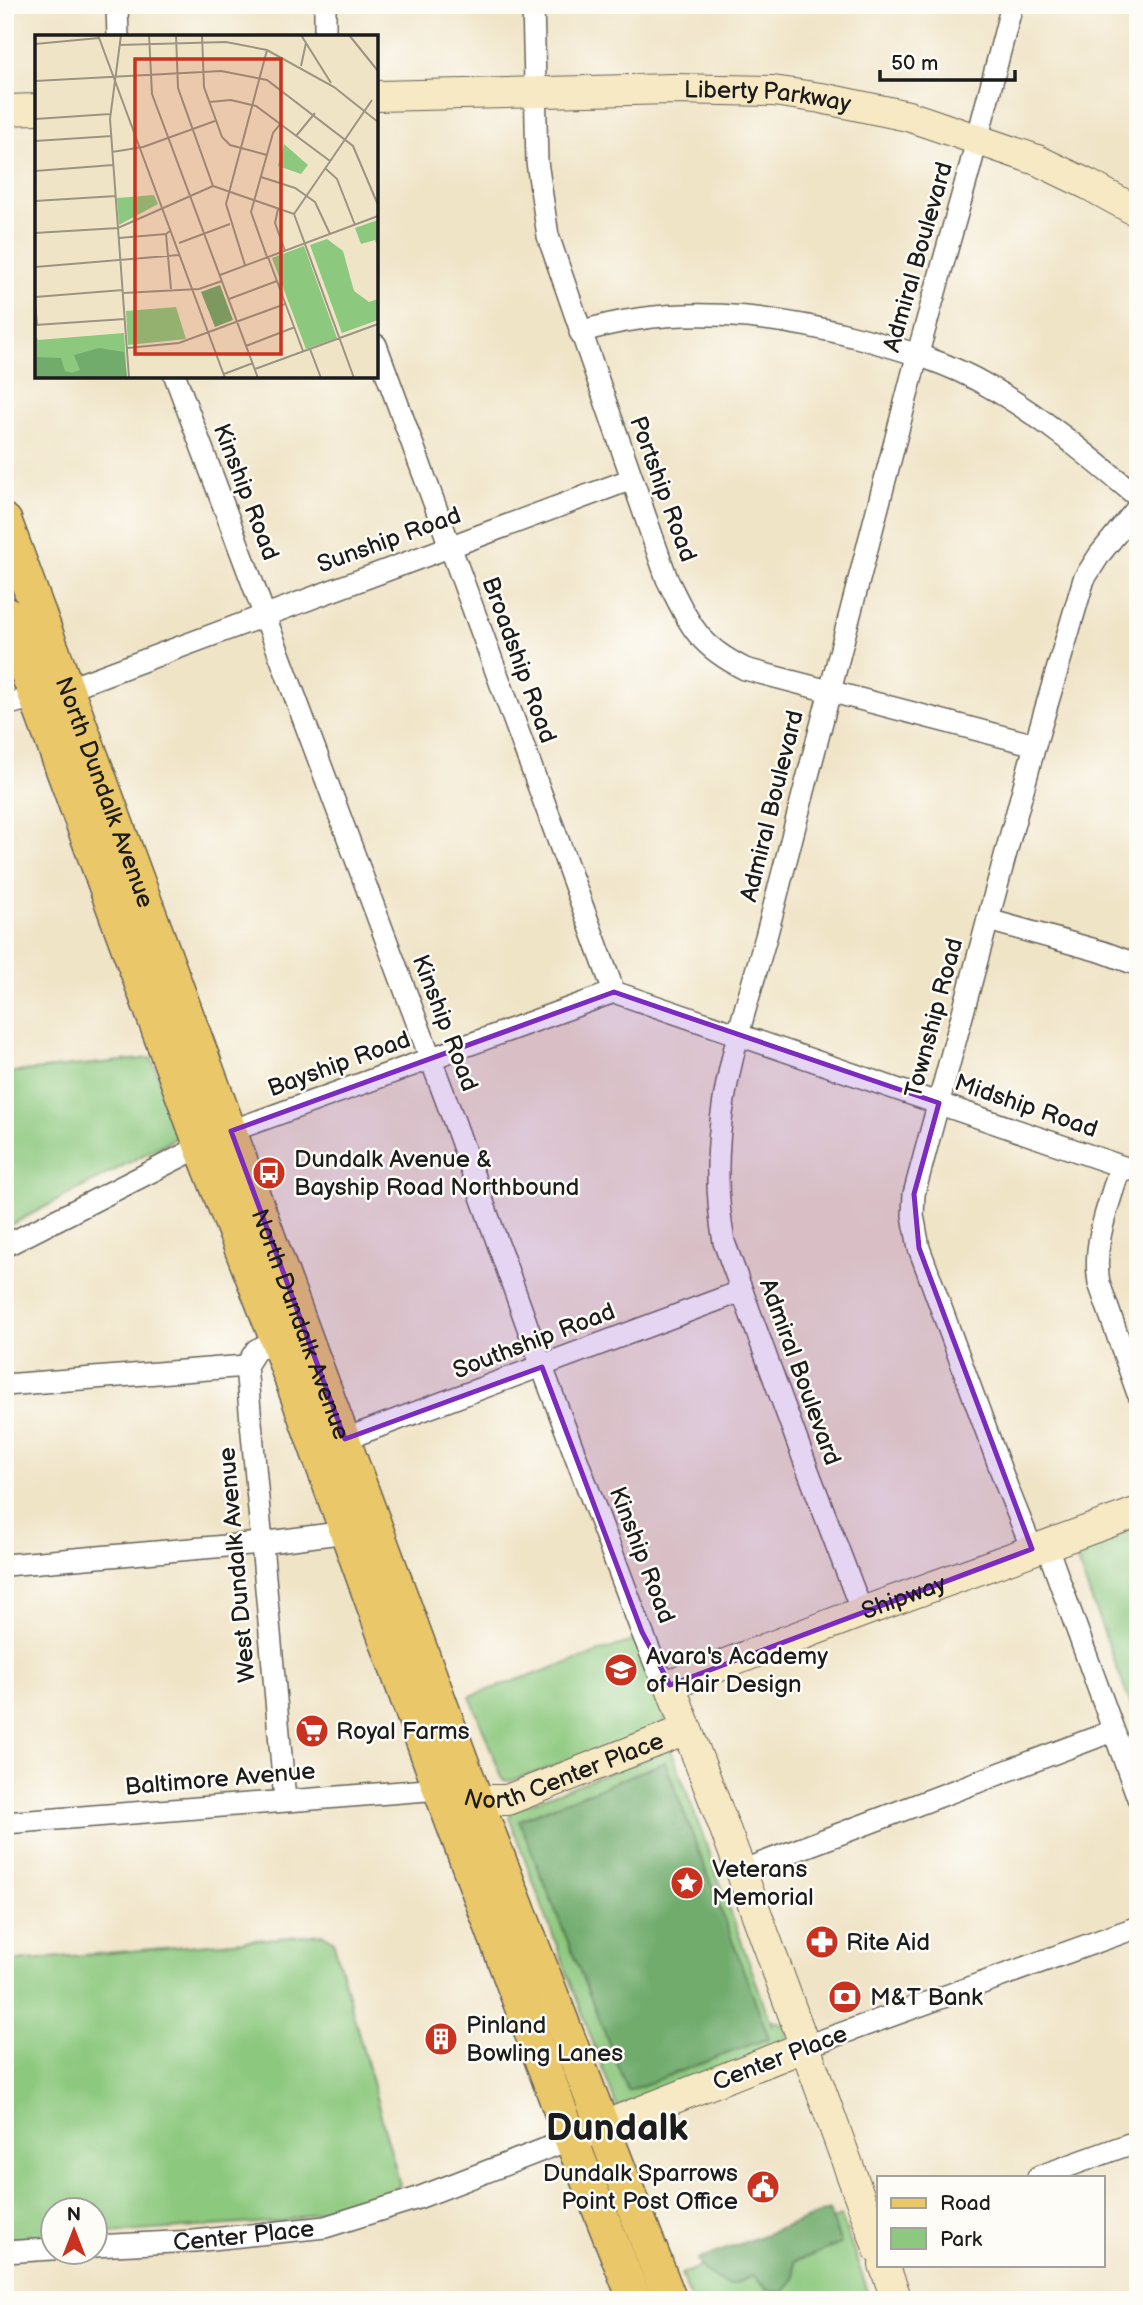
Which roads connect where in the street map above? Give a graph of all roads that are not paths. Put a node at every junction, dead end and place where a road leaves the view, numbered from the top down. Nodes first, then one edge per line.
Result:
1 (117, 5) edge
2 (325, 5) edge
3 (533, 5) edge
4 (1012, 5) edge
5 (118, 35) edge
6 (325, 35) edge
7 (536, 93) junction
8 (378, 96) edge
9 (35, 109) edge
10 (5, 110) edge
11 (978, 139) junction
12 (1138, 212) edge
13 (580, 332) junction
14 (378, 350) edge
15 (918, 354) junction
16 (176, 378) edge
17 (632, 479) junction
18 (1138, 497) edge
19 (1138, 507) edge
20 (5, 521) edge
21 (449, 545) junction
22 (5, 613) edge
23 (264, 614) junction
24 (829, 691) junction
25 (36, 697) edge
26 (1035, 745) junction
27 (988, 920) junction
28 (1138, 965) edge
29 (614, 992) junction
30 (738, 1033) junction
31 (431, 1059) junction
32 (939, 1104) junction
33 (230, 1131) junction
34 (201, 1146) junction
35 (1129, 1169) edge
36 (5, 1246) edge
37 (742, 1291) junction
38 (277, 1340) junction
39 (246, 1366) junction
40 (542, 1367) junction
41 (5, 1385) edge
42 (1138, 1394) edge
43 (345, 1439) junction
44 (1138, 1512) edge
45 (347, 1532) junction
46 (261, 1544) junction
47 (1039, 1547) junction
48 (5, 1564) edge
49 (862, 1612) junction
50 (670, 1685) junction
51 (687, 1731) junction
52 (1114, 1731) junction
53 (440, 1788) junction
54 (1138, 1798) edge
55 (285, 1800) junction
56 (476, 1800) junction
57 (5, 1823) edge
58 (741, 1871) junction
59 (1138, 1927) edge
60 (804, 2048) junction
61 (586, 2133) junction
62 (1138, 2141) edge
63 (1041, 2176) edge
64 (877, 2242) edge
65 (108, 2245) edge
66 (38, 2250) edge
67 (5, 2252) edge
68 (885, 2266) edge
69 (635, 2300) edge
70 (670, 2300) edge
71 (897, 2300) edge

1 - 5 street
2 - 6 street
3 - 7 street, Portship Road
4 - 11 street, Admiral Boulevard
7 - 8 street, Liberty Parkway
7 - 11 street, Liberty Parkway
7 - 13 street, Portship Road
9 - 10 street
11 - 12 street, Liberty Parkway
11 - 15 street, Admiral Boulevard
13 - 15 street
13 - 17 street, Portship Road
14 - 21 street, Broadship Road
15 - 18 street
15 - 24 street, Admiral Boulevard
16 - 23 street, Kinship Road
17 - 21 street, Sunship Road
17 - 24 street, Portship Road
19 - 26 street, Township Road
20 - 25 main road, North Dundalk Avenue
21 - 23 street, Sunship Road
21 - 29 street, Broadship Road
22 - 25 main road, North Dundalk Avenue
23 - 25 street, Sunship Road
23 - 31 street, Kinship Road
24 - 26 street, Portship Road
24 - 30 street, Admiral Boulevard
25 - 33 main road, North Dundalk Avenue
25 - 34 main road, North Dundalk Avenue
26 - 27 street, Township Road
27 - 28 street
27 - 32 street, Township Road
29 - 30 street, Midship Road
29 - 31 street, Bayship Road
30 - 32 street, Midship Road
30 - 37 street, Admiral Boulevard
31 - 33 street, Bayship Road
31 - 40 street, Kinship Road
32 - 35 street, Midship Road
32 - 47 street, Township Road
33 - 34 street, Bayship Road
33 - 43 main road, North Dundalk Avenue
34 - 36 street, Bayship Road
34 - 38 main road, North Dundalk Avenue
35 - 42 street
37 - 40 street, Southship Road
37 - 49 street, Admiral Boulevard
38 - 39 street
38 - 45 main road, North Dundalk Avenue
39 - 41 street
39 - 46 street, West Dundalk Avenue
40 - 43 street, Southship Road
40 - 50 street, Kinship Road
43 - 56 main road, North Dundalk Avenue
44 - 47 street, Shipway
45 - 46 street
45 - 53 main road, North Dundalk Avenue
46 - 48 street
46 - 55 street, West Dundalk Avenue
47 - 49 street, Shipway
47 - 52 street, Township Road
49 - 50 street, Shipway
50 - 51 street
51 - 56 street, North Center Place
51 - 58 street
52 - 54 street, Township Road
52 - 58 street
53 - 55 street, Baltimore Avenue
53 - 56 street, North Center Place
53 - 61 main road, North Dundalk Avenue
55 - 57 street, Baltimore Avenue
56 - 61 main road, North Dundalk Avenue
58 - 60 street
59 - 60 street, Center Place
60 - 61 street, Center Place
60 - 64 street
61 - 65 street, Center Place
61 - 69 main road
61 - 70 main road
62 - 63 street
66 - 67 street
68 - 71 street

